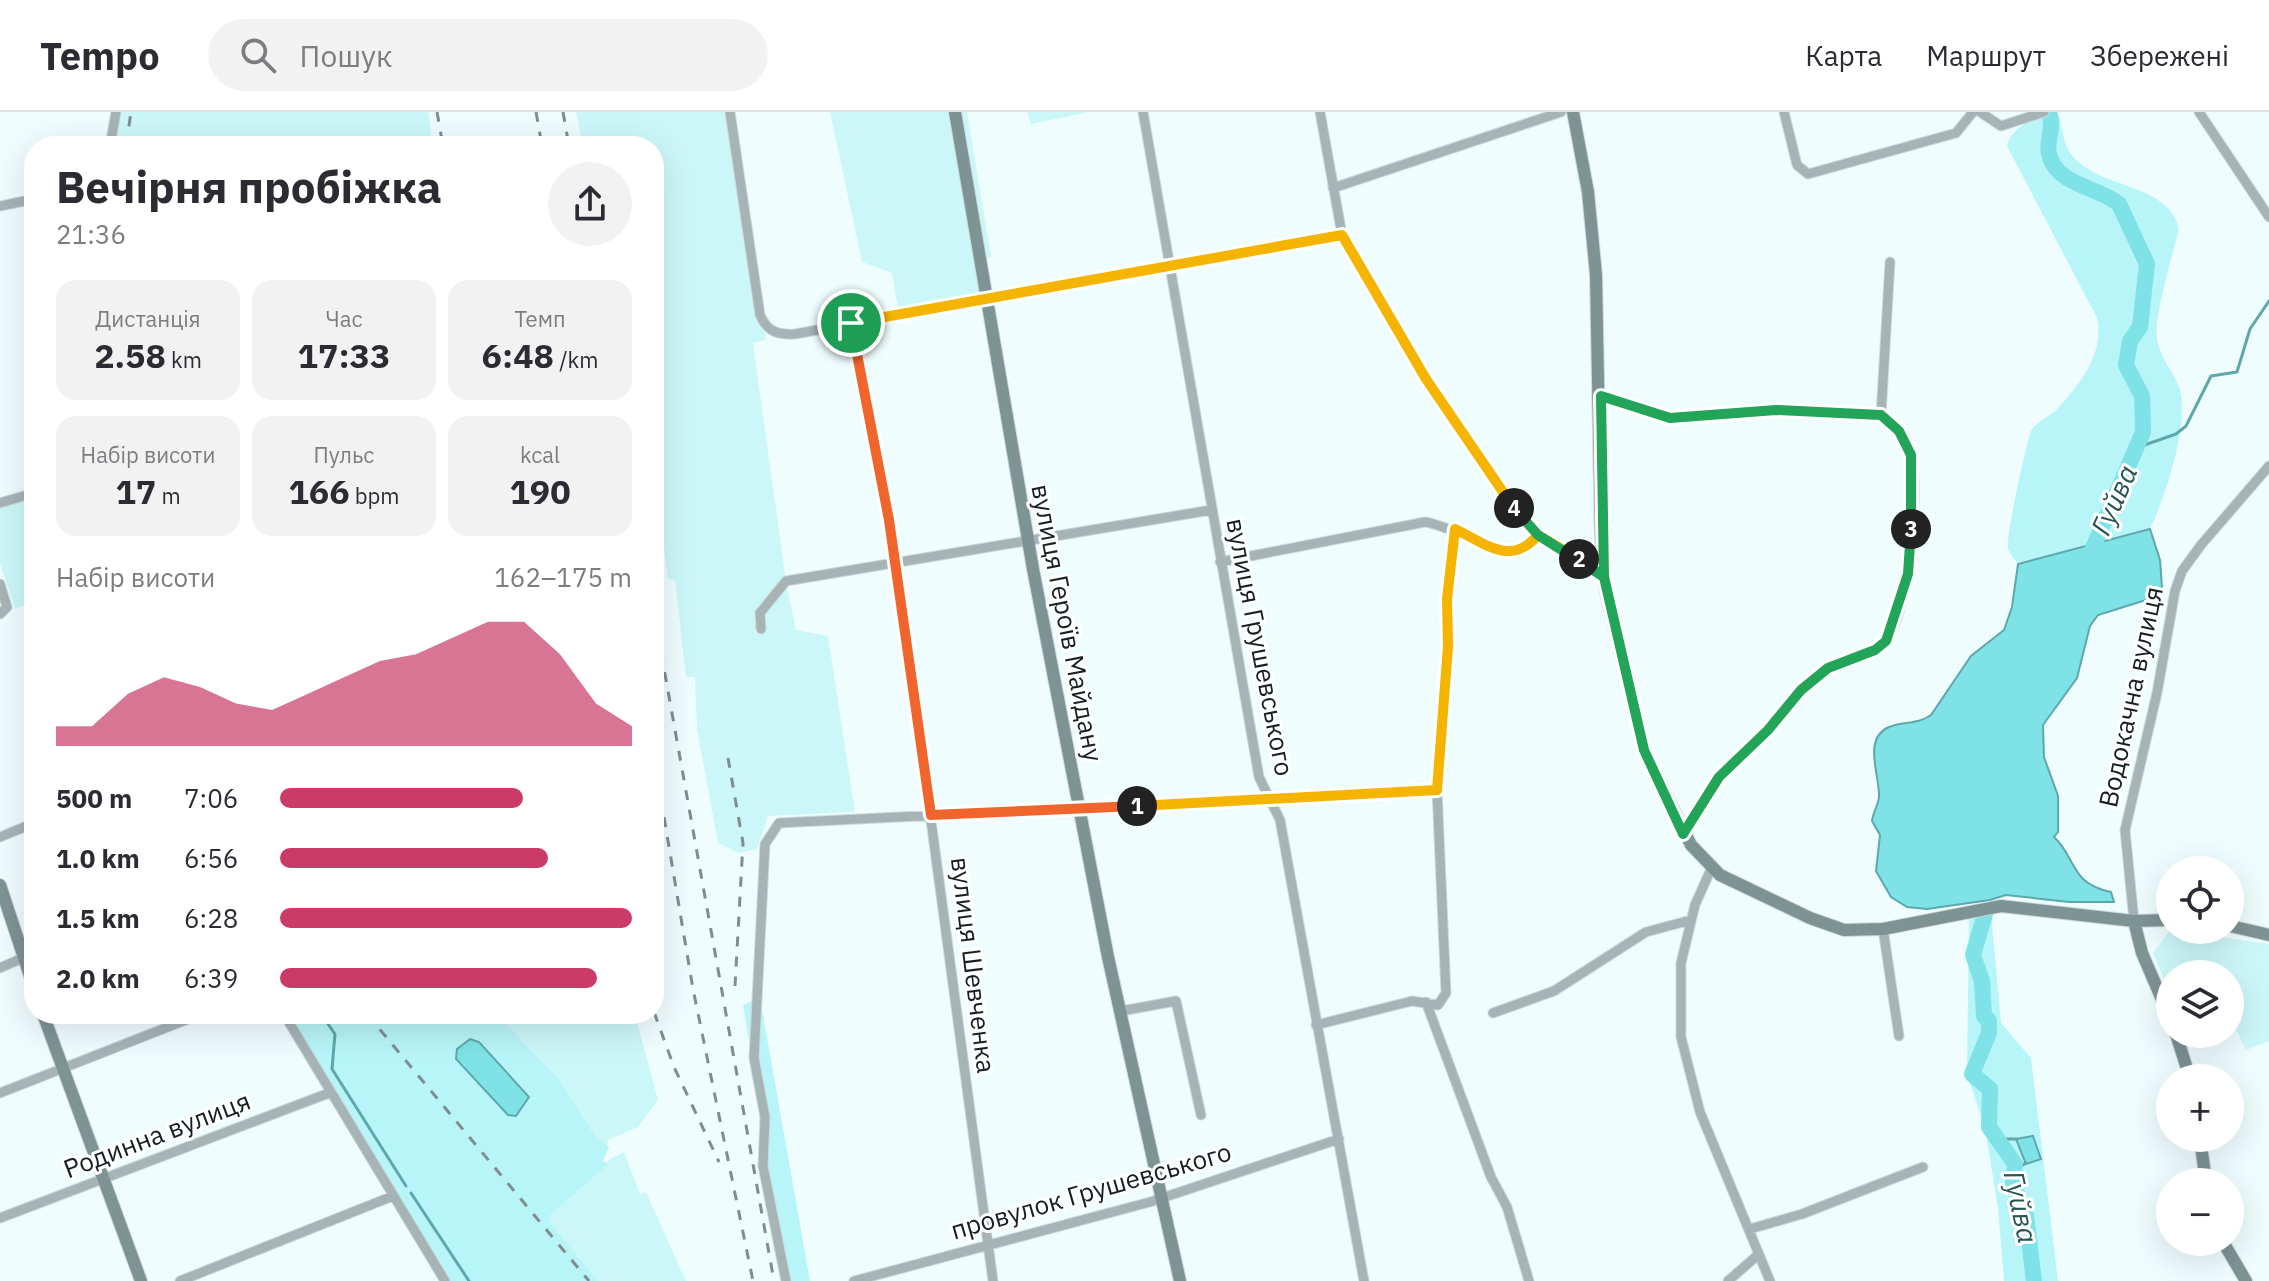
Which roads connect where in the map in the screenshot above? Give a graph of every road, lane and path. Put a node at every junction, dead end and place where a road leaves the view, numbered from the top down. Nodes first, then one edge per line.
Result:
1 (116, 112) edge
2 (730, 112) edge
3 (955, 112) edge
4 (1143, 112) edge
5 (1320, 112) edge
6 (1561, 112) edge
7 (1573, 112) edge
8 (1784, 112) edge
9 (1973, 112) edge
10 (1980, 112) edge
11 (2199, 112) edge
12 (2040, 113) edge
13 (112, 136) edge
14 (1333, 188) junction
15 (24, 201) edge
16 (0, 206) edge
17 (2269, 217) edge
18 (1342, 235) junction
19 (1890, 262) dead end
20 (1167, 265) junction
21 (988, 299) junction
22 (851, 323) junction
23 (1601, 396) junction
24 (1881, 415) junction
25 (2269, 466) edge
26 (24, 496) edge
27 (0, 503) edge
28 (1211, 510) junction
29 (1455, 529) junction
30 (1538, 535) junction
31 (1028, 542) junction
32 (896, 561) junction
33 (1220, 562) junction
34 (1604, 577) junction
35 (0, 584) edge
36 (0, 614) edge
37 (761, 629) dead end
38 (1437, 790) junction
39 (1269, 800) junction
40 (1080, 809) junction
41 (931, 815) junction
42 (24, 827) edge
43 (1683, 834) junction
44 (0, 837) edge
45 (1711, 869) junction
46 (0, 885) edge
47 (1691, 920) junction
48 (2156, 920) edge
49 (2134, 921) junction
50 (1883, 929) junction
51 (2244, 929) edge
52 (2269, 935) edge
53 (24, 945) edge
54 (24, 957) edge
55 (0, 968) edge
56 (2156, 986) edge
57 (1426, 1002) junction
58 (1121, 1011) junction
59 (1493, 1013) dead end
60 (47, 1024) edge
61 (175, 1024) edge
62 (290, 1024) edge
63 (1316, 1025) junction
64 (1899, 1036) dead end
65 (63, 1068) junction
66 (0, 1093) edge
67 (329, 1093) junction
68 (1201, 1115) dead end
69 (1339, 1139) junction
70 (1923, 1167) dead end
71 (104, 1179) junction
72 (393, 1196) junction
73 (1161, 1197) junction
74 (0, 1218) edge
75 (1750, 1229) junction
76 (988, 1246) junction
77 (1759, 1254) junction
78 (2231, 1256) edge
79 (141, 1281) edge
80 (180, 1281) edge
81 (445, 1281) edge
82 (786, 1281) edge
83 (854, 1281) edge
84 (993, 1281) edge
85 (1180, 1281) edge
86 (1364, 1281) edge
87 (1529, 1281) edge
88 (1728, 1281) edge
89 (1770, 1281) edge
90 (2246, 1281) edge

1 - 13 street
2 - 22 street
3 - 21 street, вулиця Героїв Майдану
4 - 20 street, вулиця Грушевського
5 - 14 street
6 - 14 street
7 - 23 street
8 - 9 street
10 - 12 street
11 - 17 street
14 - 18 street
15 - 16 street
18 - 20 street
18 - 30 street
19 - 24 street
20 - 21 street
20 - 28 street, вулиця Грушевського
21 - 22 street
21 - 31 street, вулиця Героїв Майдану
22 - 32 street, вулиця Шевченка
23 - 24 street
23 - 34 street
24 - 43 street
25 - 49 street, Водокачна вулиця
26 - 27 street
28 - 31 street
28 - 33 street, вулиця Грушевського
29 - 30 street
29 - 33 street
29 - 38 street
30 - 34 street
31 - 32 street
31 - 40 street, вулиця Героїв Майдану
32 - 37 street
32 - 41 street, вулиця Шевченка
33 - 39 street, вулиця Грушевського
34 - 43 street
35 - 36 street
38 - 39 street
38 - 57 street
39 - 40 street
39 - 63 street, вулиця Грушевського
40 - 41 street
40 - 58 street, вулиця Героїв Майдану
41 - 76 street, вулиця Шевченка
41 - 82 street
42 - 44 street
43 - 45 street
45 - 47 street
45 - 50 street
46 - 53 street
47 - 59 street
47 - 75 street
48 - 49 street
49 - 50 street
49 - 56 street
50 - 64 street
51 - 52 street
54 - 55 street
57 - 63 street
57 - 87 street
58 - 68 street
58 - 73 street, вулиця Героїв Майдану
60 - 65 street
61 - 65 street
62 - 67 street
63 - 69 street, вулиця Грушевського
65 - 66 street
65 - 71 street
67 - 71 street, Родинна вулиця
67 - 72 street
69 - 73 street, провулок Грушевського
69 - 86 street, вулиця Грушевського
70 - 75 street
71 - 74 street, Родинна вулиця
71 - 79 street
72 - 80 street
72 - 81 street
73 - 76 street, провулок Грушевського
73 - 85 street, вулиця Героїв Майдану
75 - 77 street
76 - 83 street, провулок Грушевського
76 - 84 street, вулиця Шевченка
77 - 88 street
77 - 89 street
78 - 90 street

